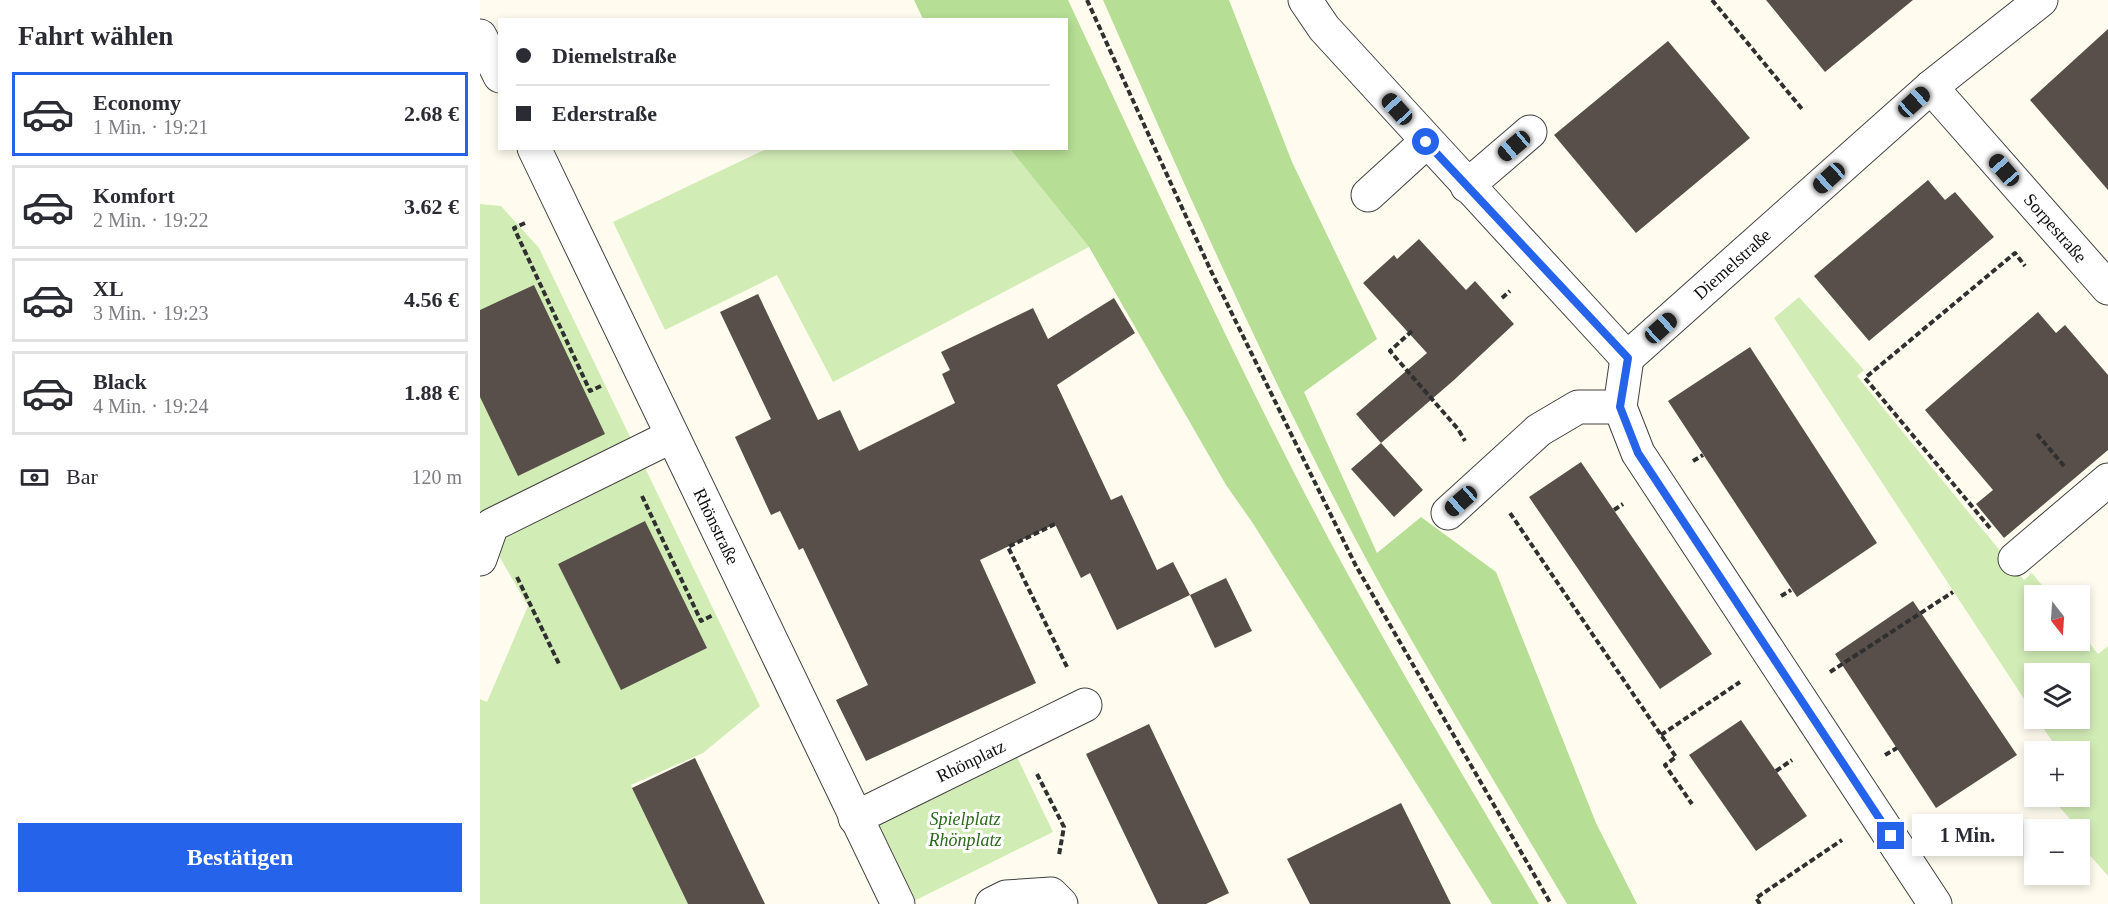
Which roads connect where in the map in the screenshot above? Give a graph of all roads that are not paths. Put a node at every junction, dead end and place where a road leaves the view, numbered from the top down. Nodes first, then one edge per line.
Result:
1 (1305, 0) edge
2 (2041, 0) edge
3 (480, 36) edge
4 (498, 72) edge
5 (1931, 87) junction
6 (1530, 132) dead end
7 (1426, 142) junction
8 (535, 150) edge
9 (1467, 186) junction
10 (1368, 195) dead end
11 (2108, 288) edge
12 (1628, 358) junction
13 (1620, 407) junction
14 (672, 436) junction
15 (2108, 480) edge
16 (1448, 513) dead end
17 (480, 559) edge
18 (2015, 559) road end
19 (1085, 705) road end
20 (855, 818) junction
21 (1056, 899) edge
22 (898, 904) edge
23 (992, 904) edge
24 (1935, 904) edge

1 - 7 street
2 - 5 street, Diemelstraße
3 - 4 street
5 - 11 street, Sorpestraße
5 - 12 street, Diemelstraße
6 - 9 street
7 - 9 street
7 - 10 street
8 - 14 street, Rhönstraße
9 - 12 street
12 - 13 street
13 - 16 street
13 - 24 street
14 - 17 street
14 - 20 street, Rhönstraße
15 - 18 street
19 - 20 street, Rhönplatz
20 - 22 street, Rhönstraße
21 - 23 street

